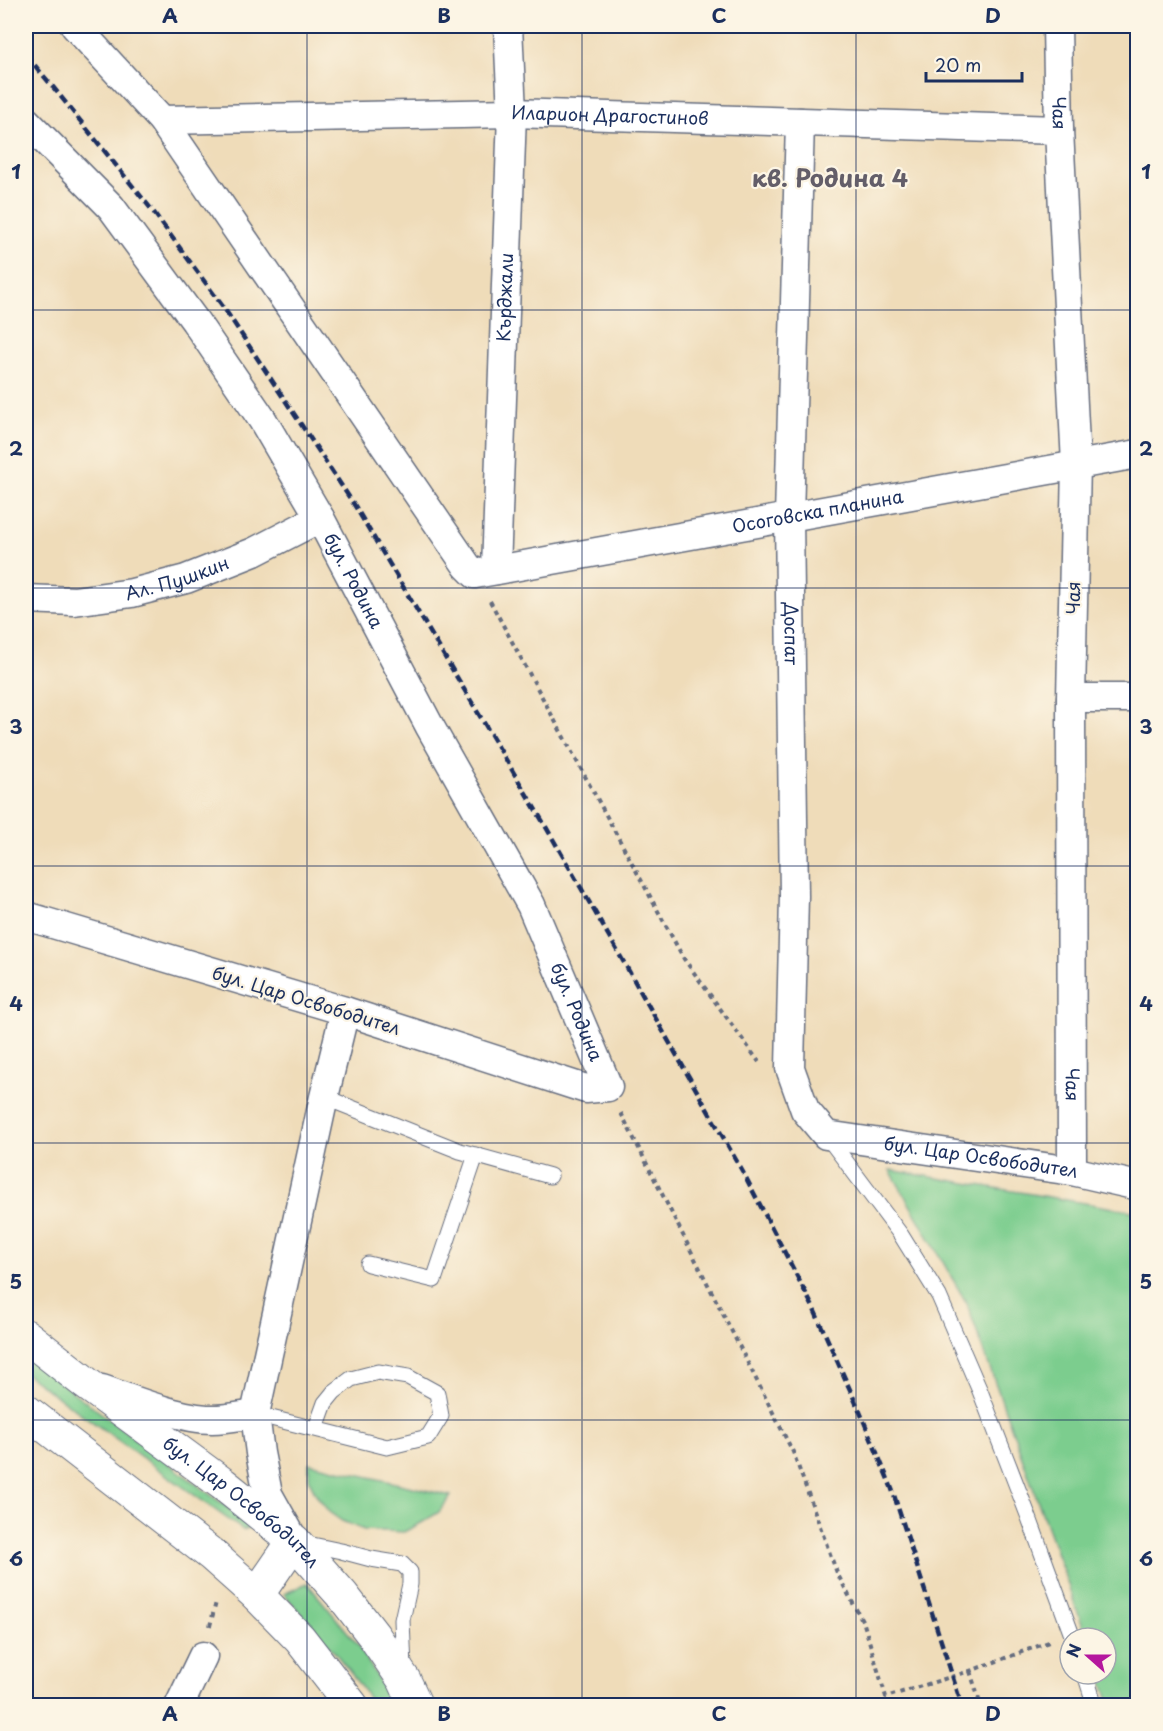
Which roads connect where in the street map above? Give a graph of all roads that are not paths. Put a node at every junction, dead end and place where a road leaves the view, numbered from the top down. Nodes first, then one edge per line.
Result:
1 (75, 26) edge
2 (508, 26) edge
3 (1057, 26) edge
4 (512, 113) junction
5 (162, 120) junction
6 (26, 121) edge
7 (800, 122) junction
8 (1059, 130) junction
9 (1137, 454) edge
10 (1076, 464) junction
11 (789, 517) junction
12 (320, 518) junction
13 (486, 572) junction
14 (26, 599) edge
15 (1071, 698) junction
16 (1137, 698) edge
17 (26, 916) edge
18 (345, 1011) junction
19 (597, 1088) joint
20 (324, 1097) junction
21 (826, 1135) junction
22 (476, 1155) junction
23 (1072, 1172) junction
24 (550, 1176) dead end
25 (1137, 1186) edge
26 (368, 1264) dead end
27 (26, 1336) edge
28 (87, 1384) junction
29 (26, 1411) edge
30 (255, 1414) junction
31 (316, 1428) junction
32 (294, 1541) junction
33 (257, 1595) junction
34 (1068, 1626) edge
35 (203, 1656) dead end
36 (1089, 1686) edge
37 (410, 1693) edge
38 (179, 1706) edge
39 (352, 1706) edge
40 (1095, 1706) edge

1 - 5 street
2 - 4 street, Кърджали
3 - 8 street, Чая
4 - 5 street, Иларион Драгостинов
4 - 7 street, Иларион Драгостинов
4 - 13 street, Кърджали
5 - 13 street
6 - 12 street, бул. Родина
7 - 8 street, Иларион Драгостинов
7 - 11 street, Доспат
8 - 10 street, Чая
9 - 10 street, Осоговска планина
10 - 11 street, Осоговска планина
10 - 15 street, Чая
11 - 13 street, Осоговска планина
11 - 21 street, Доспат
12 - 14 street, Ал. Пушкин
12 - 19 street, бул. Родина
15 - 16 street
15 - 23 street, Чая
17 - 18 street, бул. Цар Освободител
18 - 19 street, бул. Цар Освободител
18 - 20 street
20 - 22 lane
20 - 30 street
21 - 23 street, бул. Цар Освободител
21 - 34 lane
22 - 24 lane
22 - 26 lane
23 - 25 street, бул. Цар Освободител
27 - 28 main road, бул. Цар Освободител
28 - 30 street
28 - 32 main road, бул. Цар Освободител
29 - 33 main road
30 - 31 lane
30 - 32 street
31 - 31 lane
32 - 33 main road
32 - 37 main road, бул. Цар Освободител
32 - 37 lane
33 - 39 main road
35 - 38 street
36 - 40 lane

